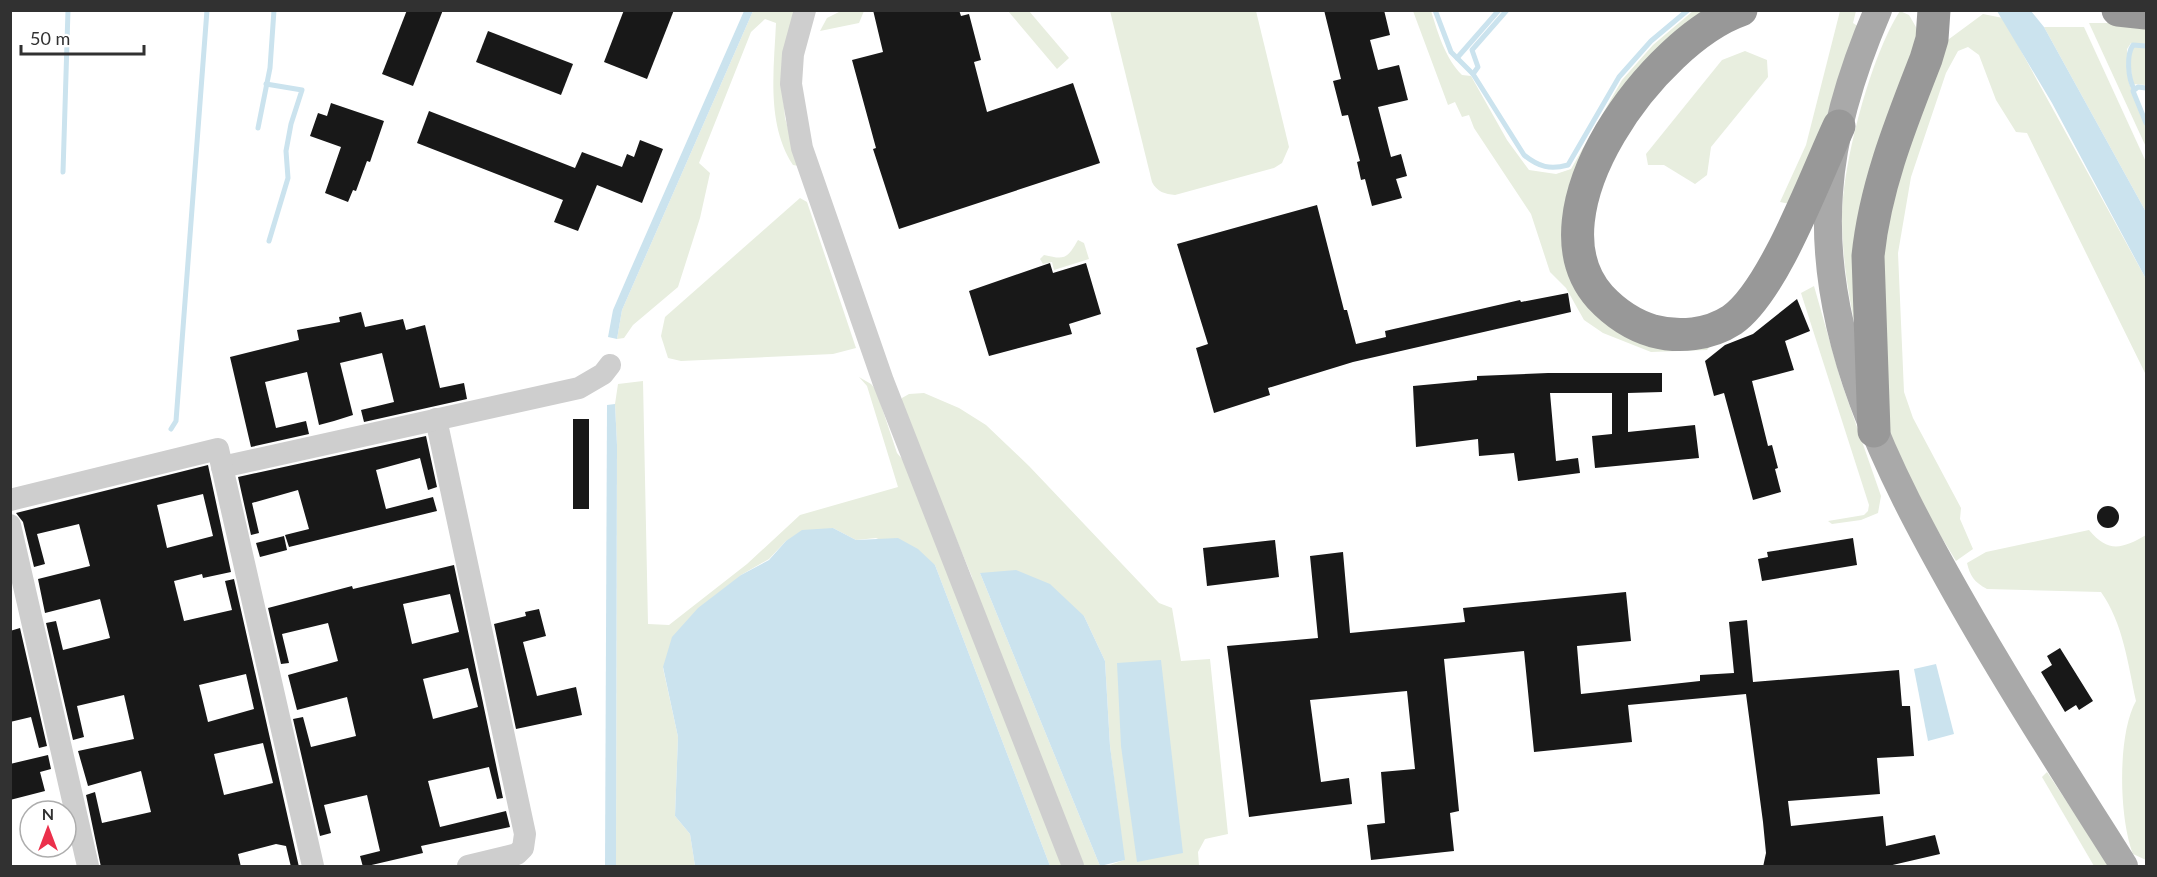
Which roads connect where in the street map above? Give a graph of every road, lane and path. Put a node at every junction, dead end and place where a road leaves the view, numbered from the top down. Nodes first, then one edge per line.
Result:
1 (805, 10) edge
2 (1741, 10) edge
3 (1934, 10) edge
4 (2118, 10) edge
5 (2146, 13) edge
6 (1874, 20) edge
7 (1839, 126) junction
8 (610, 365) dead end
9 (436, 419) junction
10 (1874, 431) junction
11 (222, 467) junction
12 (10, 500) edge
13 (10, 525) edge
14 (88, 867) edge
15 (313, 867) edge
16 (468, 867) edge
17 (1073, 867) edge
18 (2124, 867) edge

1 - 17 street
2 - 7 highway
3 - 10 highway
4 - 5 highway
6 - 7 main road
7 - 10 main road
8 - 9 street
9 - 11 street
9 - 16 street
10 - 18 main road
11 - 12 street
11 - 15 street
13 - 14 street

